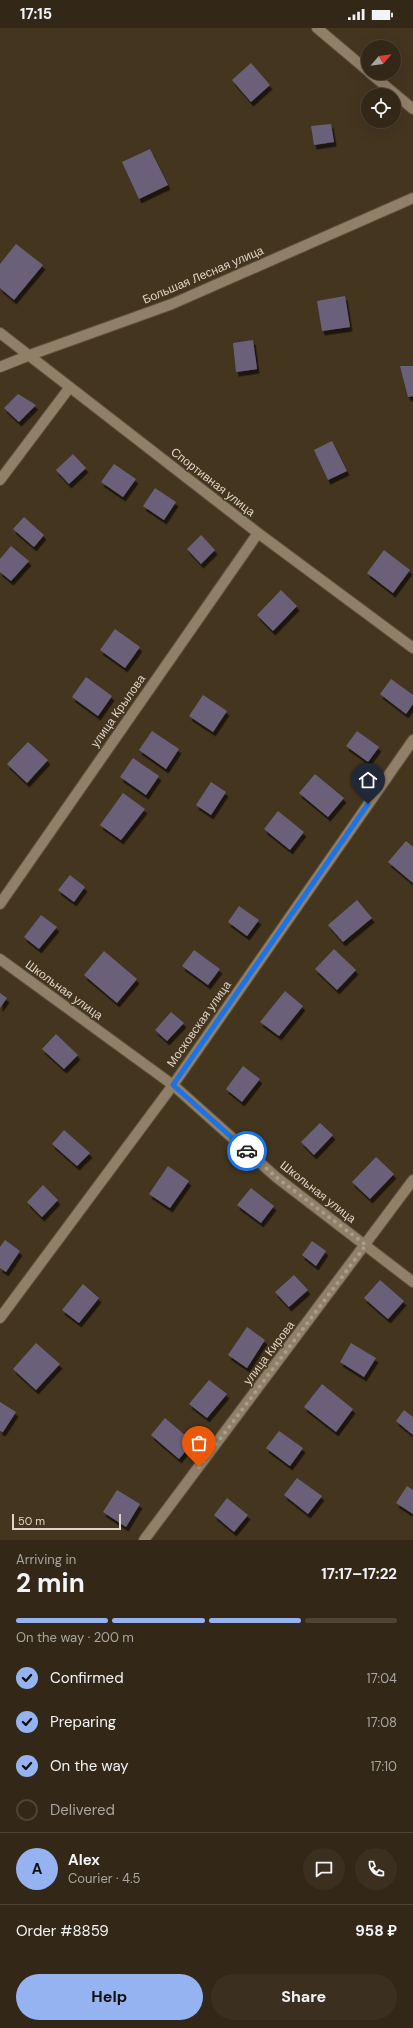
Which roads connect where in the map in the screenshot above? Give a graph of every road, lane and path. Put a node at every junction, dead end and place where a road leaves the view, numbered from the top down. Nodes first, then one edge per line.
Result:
1 (317, 28) edge
2 (361, 65) edge
3 (378, 80) edge
4 (413, 109) edge
5 (413, 198) edge
6 (0, 333) edge
7 (30, 355) junction
8 (0, 367) edge
9 (70, 387) junction
10 (0, 480) edge
11 (258, 533) junction
12 (413, 648) edge
13 (413, 740) edge
14 (0, 904) edge
15 (0, 958) edge
16 (173, 1085) junction
17 (413, 1180) edge
18 (366, 1245) junction
19 (413, 1282) edge
20 (0, 1318) edge
21 (144, 1540) edge

1 - 2 street
3 - 4 street
5 - 7 street, Большая Лесная улица
6 - 7 street, Спортивная улица
7 - 8 street, Большая Лесная улица
7 - 9 street, Спортивная улица
9 - 10 street
9 - 11 street, Спортивная улица
11 - 12 street, Спортивная улица
11 - 14 street, улица Крылова
13 - 16 street, Московская улица
15 - 16 street, Школьная улица
16 - 18 street, Школьная улица
16 - 20 street, Московская улица
17 - 18 street, улица Кирова
18 - 19 street, Школьная улица
18 - 21 street, улица Кирова

